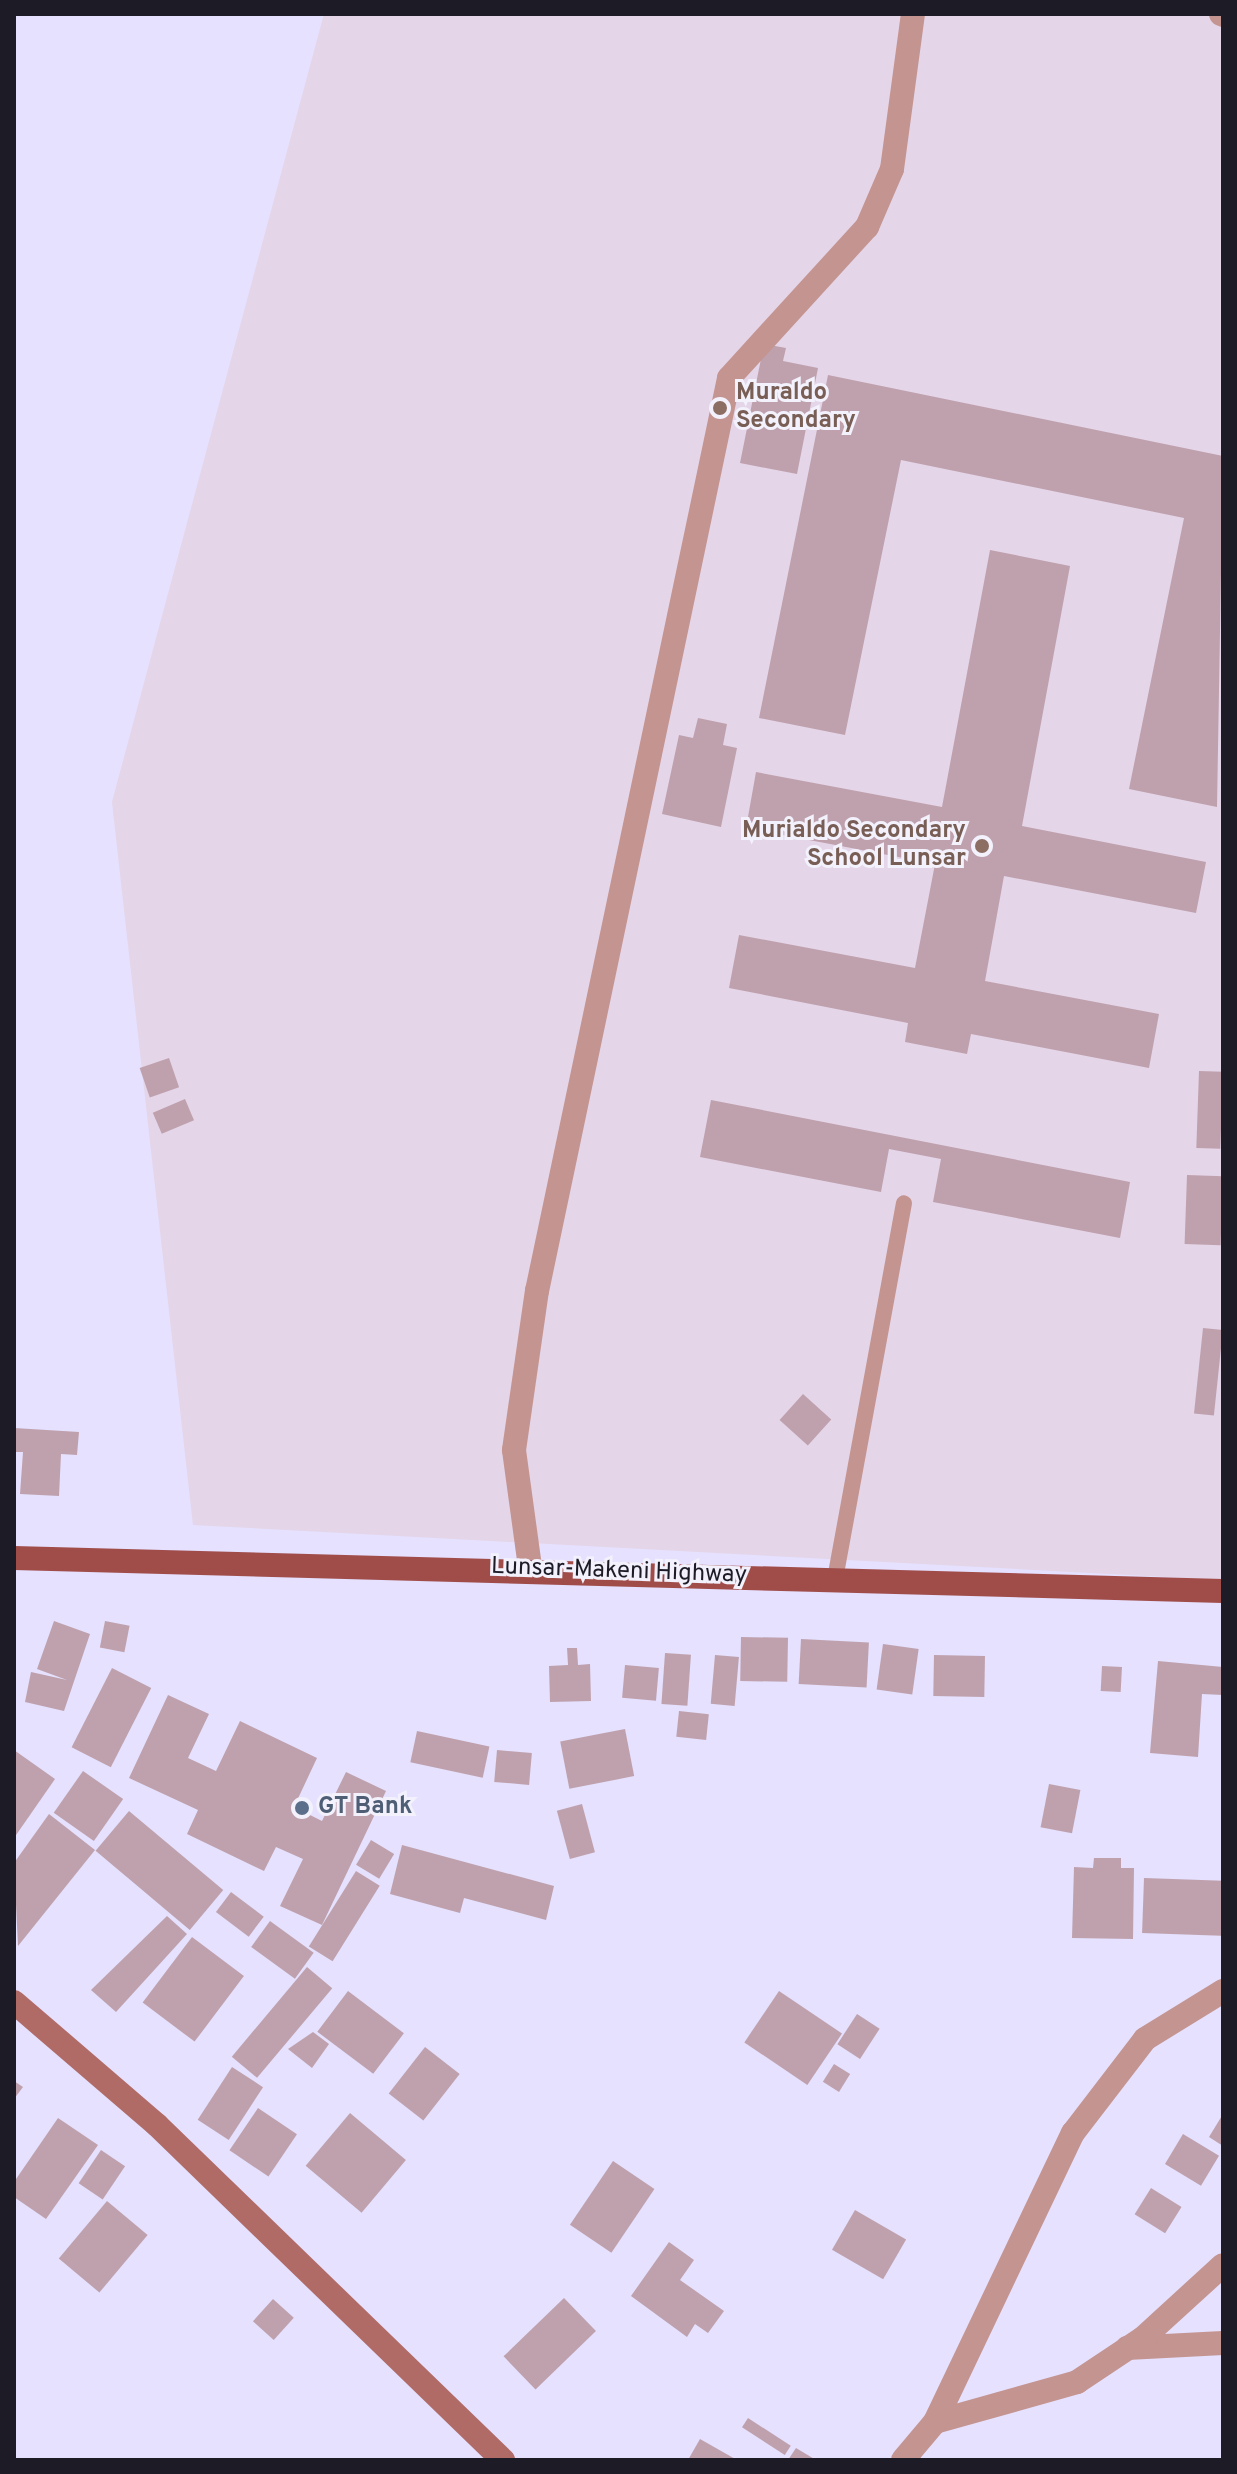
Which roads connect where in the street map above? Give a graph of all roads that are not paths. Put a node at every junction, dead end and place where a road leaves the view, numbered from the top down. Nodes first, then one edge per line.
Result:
1 (913, 14) edge
2 (904, 1203) dead end
3 (14, 1558) edge
4 (530, 1567) junction
5 (835, 1579) junction
6 (1223, 1591) edge
7 (1223, 1991) edge
8 (14, 2002) edge
9 (1223, 2265) edge
10 (1223, 2343) edge
11 (1127, 2348) junction
12 (935, 2422) junction
13 (503, 2460) edge
14 (903, 2460) edge

1 - 4 street
2 - 5 lane
3 - 4 main road, Lunsar-Makeni Highway
4 - 5 main road, Lunsar-Makeni Highway
5 - 6 main road, Lunsar-Makeni Highway
7 - 12 street
8 - 13 street
9 - 11 street
10 - 11 street
11 - 12 street
12 - 14 street

